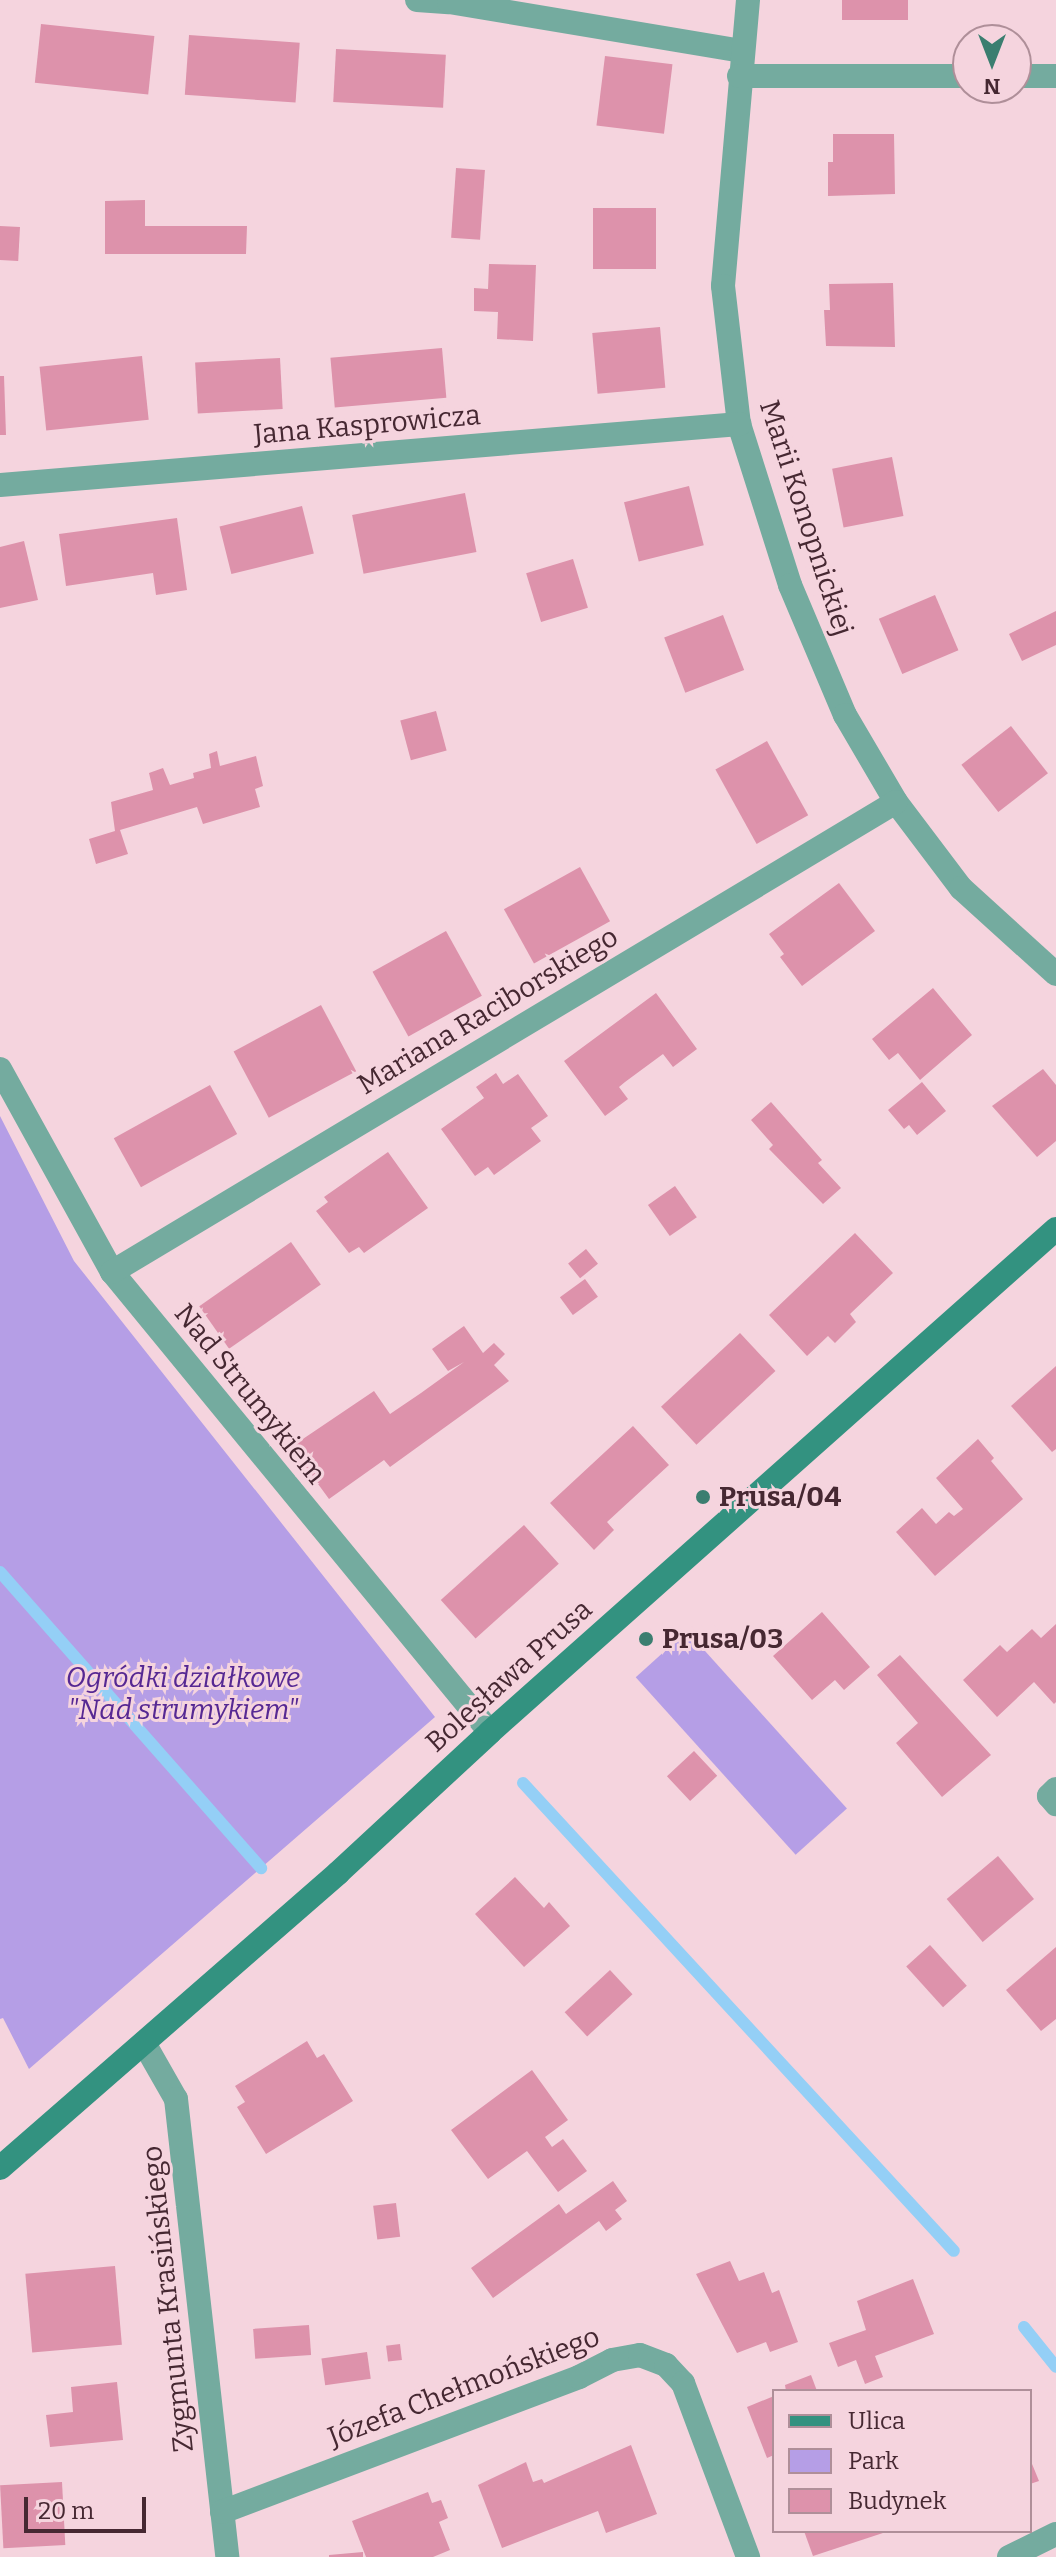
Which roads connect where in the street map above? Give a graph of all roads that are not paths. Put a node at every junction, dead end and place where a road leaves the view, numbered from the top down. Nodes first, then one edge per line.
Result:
1 (417, 0) edge
2 (748, 0) edge
3 (742, 51) junction
4 (739, 76) junction
5 (952, 76) edge
6 (1032, 76) edge
7 (1056, 76) edge
8 (739, 424) junction
9 (0, 485) edge
10 (896, 802) junction
11 (1056, 974) edge
12 (0, 1069) edge
13 (1056, 1229) edge
14 (112, 1272) junction
15 (490, 1732) junction
16 (1056, 1789) edge
17 (1056, 1804) edge
18 (144, 2043) junction
19 (0, 2168) edge
20 (222, 2512) junction
21 (1056, 2534) edge
22 (227, 2557) edge
23 (748, 2557) edge
24 (1009, 2557) edge

1 - 3 street
2 - 3 street, Marii Konopnickiej
3 - 4 street, Marii Konopnickiej
4 - 5 street
4 - 8 street, Marii Konopnickiej
6 - 7 street
8 - 9 street, Jana Kasprowicza
8 - 10 street, Marii Konopnickiej
10 - 11 street, Marii Konopnickiej
10 - 14 street, Mariana Raciborskiego
12 - 14 street, Nad Strumykiem
13 - 15 street, Bolesława Prusa
14 - 15 street, Nad Strumykiem
15 - 18 street, Bolesława Prusa
16 - 17 street
18 - 19 street, Bolesława Prusa
18 - 20 street, Zygmunta Krasińskiego
20 - 22 street, Zygmunta Krasińskiego
20 - 23 street, Józefa Chełmońskiego
21 - 24 street

